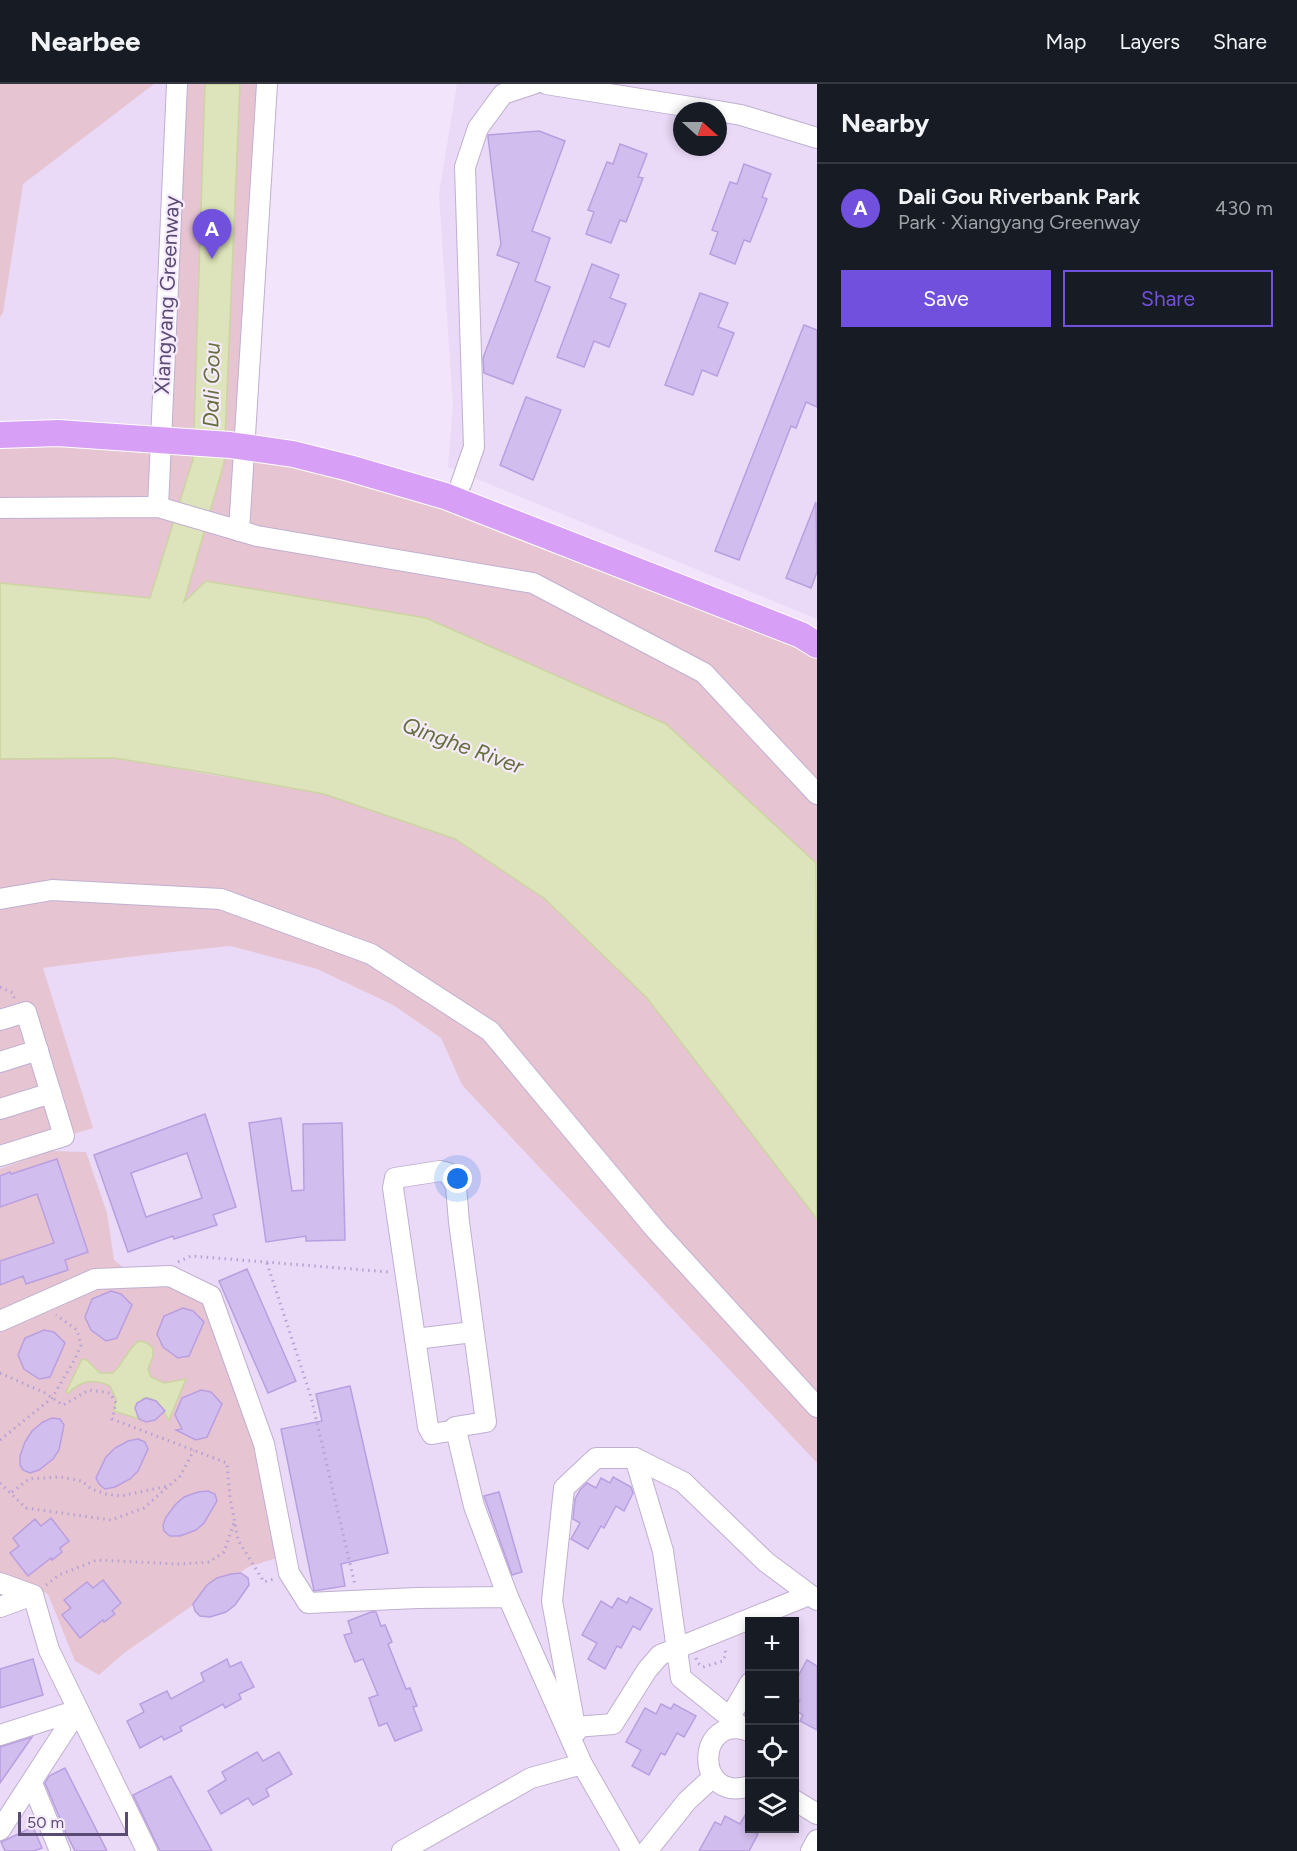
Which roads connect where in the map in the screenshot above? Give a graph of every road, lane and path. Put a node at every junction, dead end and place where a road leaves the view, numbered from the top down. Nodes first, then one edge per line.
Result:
1 (177, 84) edge
2 (267, 84) edge
3 (533, 84) edge
4 (546, 84) edge
5 (673, 104) edge
6 (727, 113) edge
7 (817, 138) edge
8 (0, 420) edge
9 (166, 433) junction
10 (0, 435) edge
11 (239, 440) junction
12 (461, 484) junction
13 (0, 508) edge
14 (164, 508) junction
15 (236, 530) junction
16 (817, 629) edge
17 (817, 645) edge
18 (817, 794) edge
19 (0, 899) edge
20 (0, 1020) edge
21 (38, 1050) junction
22 (0, 1062) edge
23 (51, 1093) junction
24 (0, 1108) edge
25 (0, 1156) edge
26 (267, 1263) junction
27 (405, 1270) junction
28 (170, 1276) junction
29 (40, 1303) junction
30 (0, 1321) edge
31 (474, 1332) junction
32 (415, 1339) junction
33 (0, 1373) edge
34 (52, 1398) junction
35 (817, 1407) edge
36 (456, 1430) junction
37 (0, 1440) edge
38 (194, 1450) junction
39 (635, 1458) junction
40 (0, 1483) edge
41 (169, 1485) junction
42 (12, 1492) junction
43 (234, 1522) junction
44 (289, 1573) junction
45 (0, 1583) edge
46 (33, 1595) junction
47 (508, 1597) junction
48 (808, 1598) edge
49 (358, 1600) junction
50 (0, 1607) edge
51 (790, 1617) edge
52 (718, 1644) dead end
53 (676, 1648) junction
54 (700, 1650) dead end
55 (745, 1706) edge
56 (78, 1710) junction
57 (741, 1725) edge
58 (575, 1727) junction
59 (0, 1735) edge
60 (582, 1764) junction
61 (713, 1777) junction
62 (34, 1788) dead end
63 (745, 1788) edge
64 (799, 1803) edge
65 (817, 1814) edge
66 (0, 1830) edge
67 (817, 1840) edge
68 (54, 1846) edge
69 (147, 1851) edge
70 (402, 1851) edge
71 (632, 1851) edge
72 (647, 1851) edge
73 (811, 1851) edge

1 - 9 street, Xiangyang Greenway
2 - 11 street
3 - 12 street
4 - 5 street
6 - 7 street
8 - 9 main road
9 - 10 main road
9 - 11 main road
9 - 14 street, Xiangyang Greenway
11 - 12 main road
11 - 15 street
11 - 17 main road
12 - 16 main road
13 - 14 street
14 - 15 street
15 - 18 street
19 - 35 street
20 - 21 street
21 - 22 street
21 - 23 street
23 - 24 street
23 - 25 street
26 - 27 path
26 - 28 path
26 - 49 path
27 - 31 street
27 - 32 street
28 - 29 street
28 - 44 street
29 - 30 street
29 - 34 path
31 - 32 street
31 - 36 street
32 - 36 street
33 - 34 path
34 - 37 path
34 - 38 path
36 - 47 street
38 - 41 path
38 - 43 path
39 - 48 street
39 - 53 street
39 - 58 street
40 - 42 path
41 - 42 path
41 - 42 path
43 - 44 path
43 - 46 path
44 - 49 street
45 - 46 street
46 - 50 street
46 - 56 street
47 - 49 street
47 - 60 street
48 - 51 street
48 - 53 street
52 - 54 path
53 - 57 street
53 - 58 street
55 - 57 street
56 - 59 street
56 - 66 street
56 - 69 street
57 - 61 street
58 - 60 street
60 - 70 street
60 - 71 street
61 - 63 street
61 - 72 street
62 - 68 street
64 - 65 street
67 - 73 street

